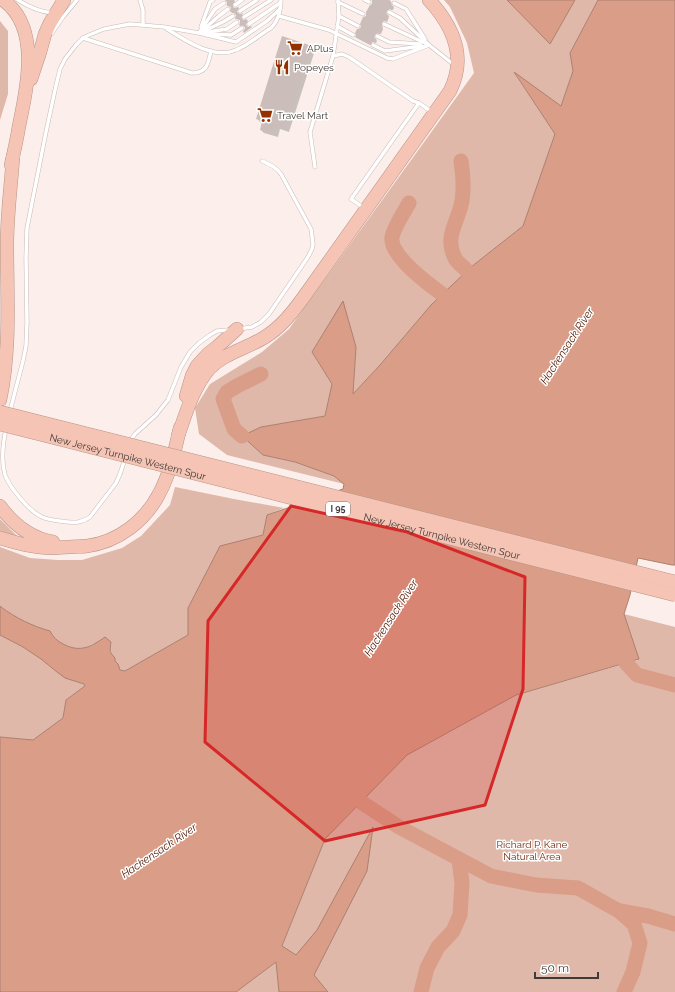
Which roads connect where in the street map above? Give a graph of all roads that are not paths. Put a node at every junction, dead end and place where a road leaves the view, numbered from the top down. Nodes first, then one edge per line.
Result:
1 (3, 0) edge
2 (18, 0) edge
3 (64, 0) edge
4 (77, 0) edge
5 (140, 0) edge
6 (213, 0) edge
7 (242, 0) edge
8 (257, 0) edge
9 (271, 0) edge
10 (365, 0) edge
11 (429, 0) edge
12 (338, 1) edge
13 (280, 2) edge
14 (369, 2) dead end
15 (224, 3) dead end
16 (394, 3) dead end
17 (235, 5) dead end
18 (228, 9) dead end
19 (280, 9) junction
20 (240, 11) dead end
21 (389, 12) dead end
22 (56, 13) junction
23 (363, 14) dead end
24 (233, 16) dead end
25 (279, 16) junction
26 (338, 16) junction
27 (244, 17) dead end
28 (237, 22) dead end
29 (249, 24) dead end
30 (384, 24) dead end
31 (143, 25) junction
32 (337, 26) junction
33 (358, 26) dead end
34 (164, 28) junction
35 (242, 28) dead end
36 (199, 33) junction
37 (337, 33) junction
38 (353, 34) dead end
39 (51, 35) dead end
40 (377, 36) dead end
41 (83, 38) junction
42 (373, 45) dead end
43 (429, 45) junction
44 (212, 51) junction
45 (333, 56) junction
46 (457, 67) junction
47 (25, 96) junction
48 (420, 104) junction
49 (434, 113) junction
50 (13, 157) junction
51 (262, 161) dead end
52 (315, 167) dead end
53 (366, 209) junction
54 (0, 212) edge
55 (237, 329) junction
56 (0, 400) edge
57 (0, 412) edge
58 (0, 424) edge
59 (178, 436) junction
60 (128, 446) dead end
61 (127, 453) dead end
62 (0, 506) edge
63 (0, 538) edge
64 (71, 546) junction
65 (675, 582) edge
66 (675, 595) edge

1 - 47 highway
2 - 22 lane
3 - 22 highway
4 - 39 lane
5 - 31 lane
6 - 36 lane
7 - 17 lane
8 - 20 lane
9 - 27 lane
10 - 14 lane
11 - 46 highway
12 - 23 lane
12 - 26 lane
13 - 19 lane
13 - 29 lane
15 - 36 lane
16 - 43 lane
18 - 36 lane
19 - 25 lane
19 - 36 lane
21 - 43 lane
22 - 47 highway
24 - 36 lane
25 - 37 lane
25 - 44 lane
26 - 32 lane
26 - 33 lane
28 - 36 lane
30 - 43 lane
31 - 34 lane
31 - 41 lane
32 - 37 lane
32 - 38 lane
34 - 36 lane
34 - 44 lane
35 - 36 lane
37 - 43 lane
37 - 45 lane
40 - 43 lane
41 - 44 lane
41 - 61 lane
42 - 43 lane
43 - 46 lane
45 - 48 lane
45 - 52 lane
46 - 49 highway
47 - 50 highway
48 - 49 lane
48 - 53 lane
49 - 53 highway
50 - 54 highway
50 - 56 highway
51 - 55 lane
53 - 59 highway
55 - 59 highway
55 - 60 lane
57 - 65 highway, New Jersey Turnpike Western Spur / I 95, bridge
58 - 66 highway, New Jersey Turnpike Western Spur / I 95, bridge
59 - 64 highway
62 - 64 highway
63 - 64 highway

